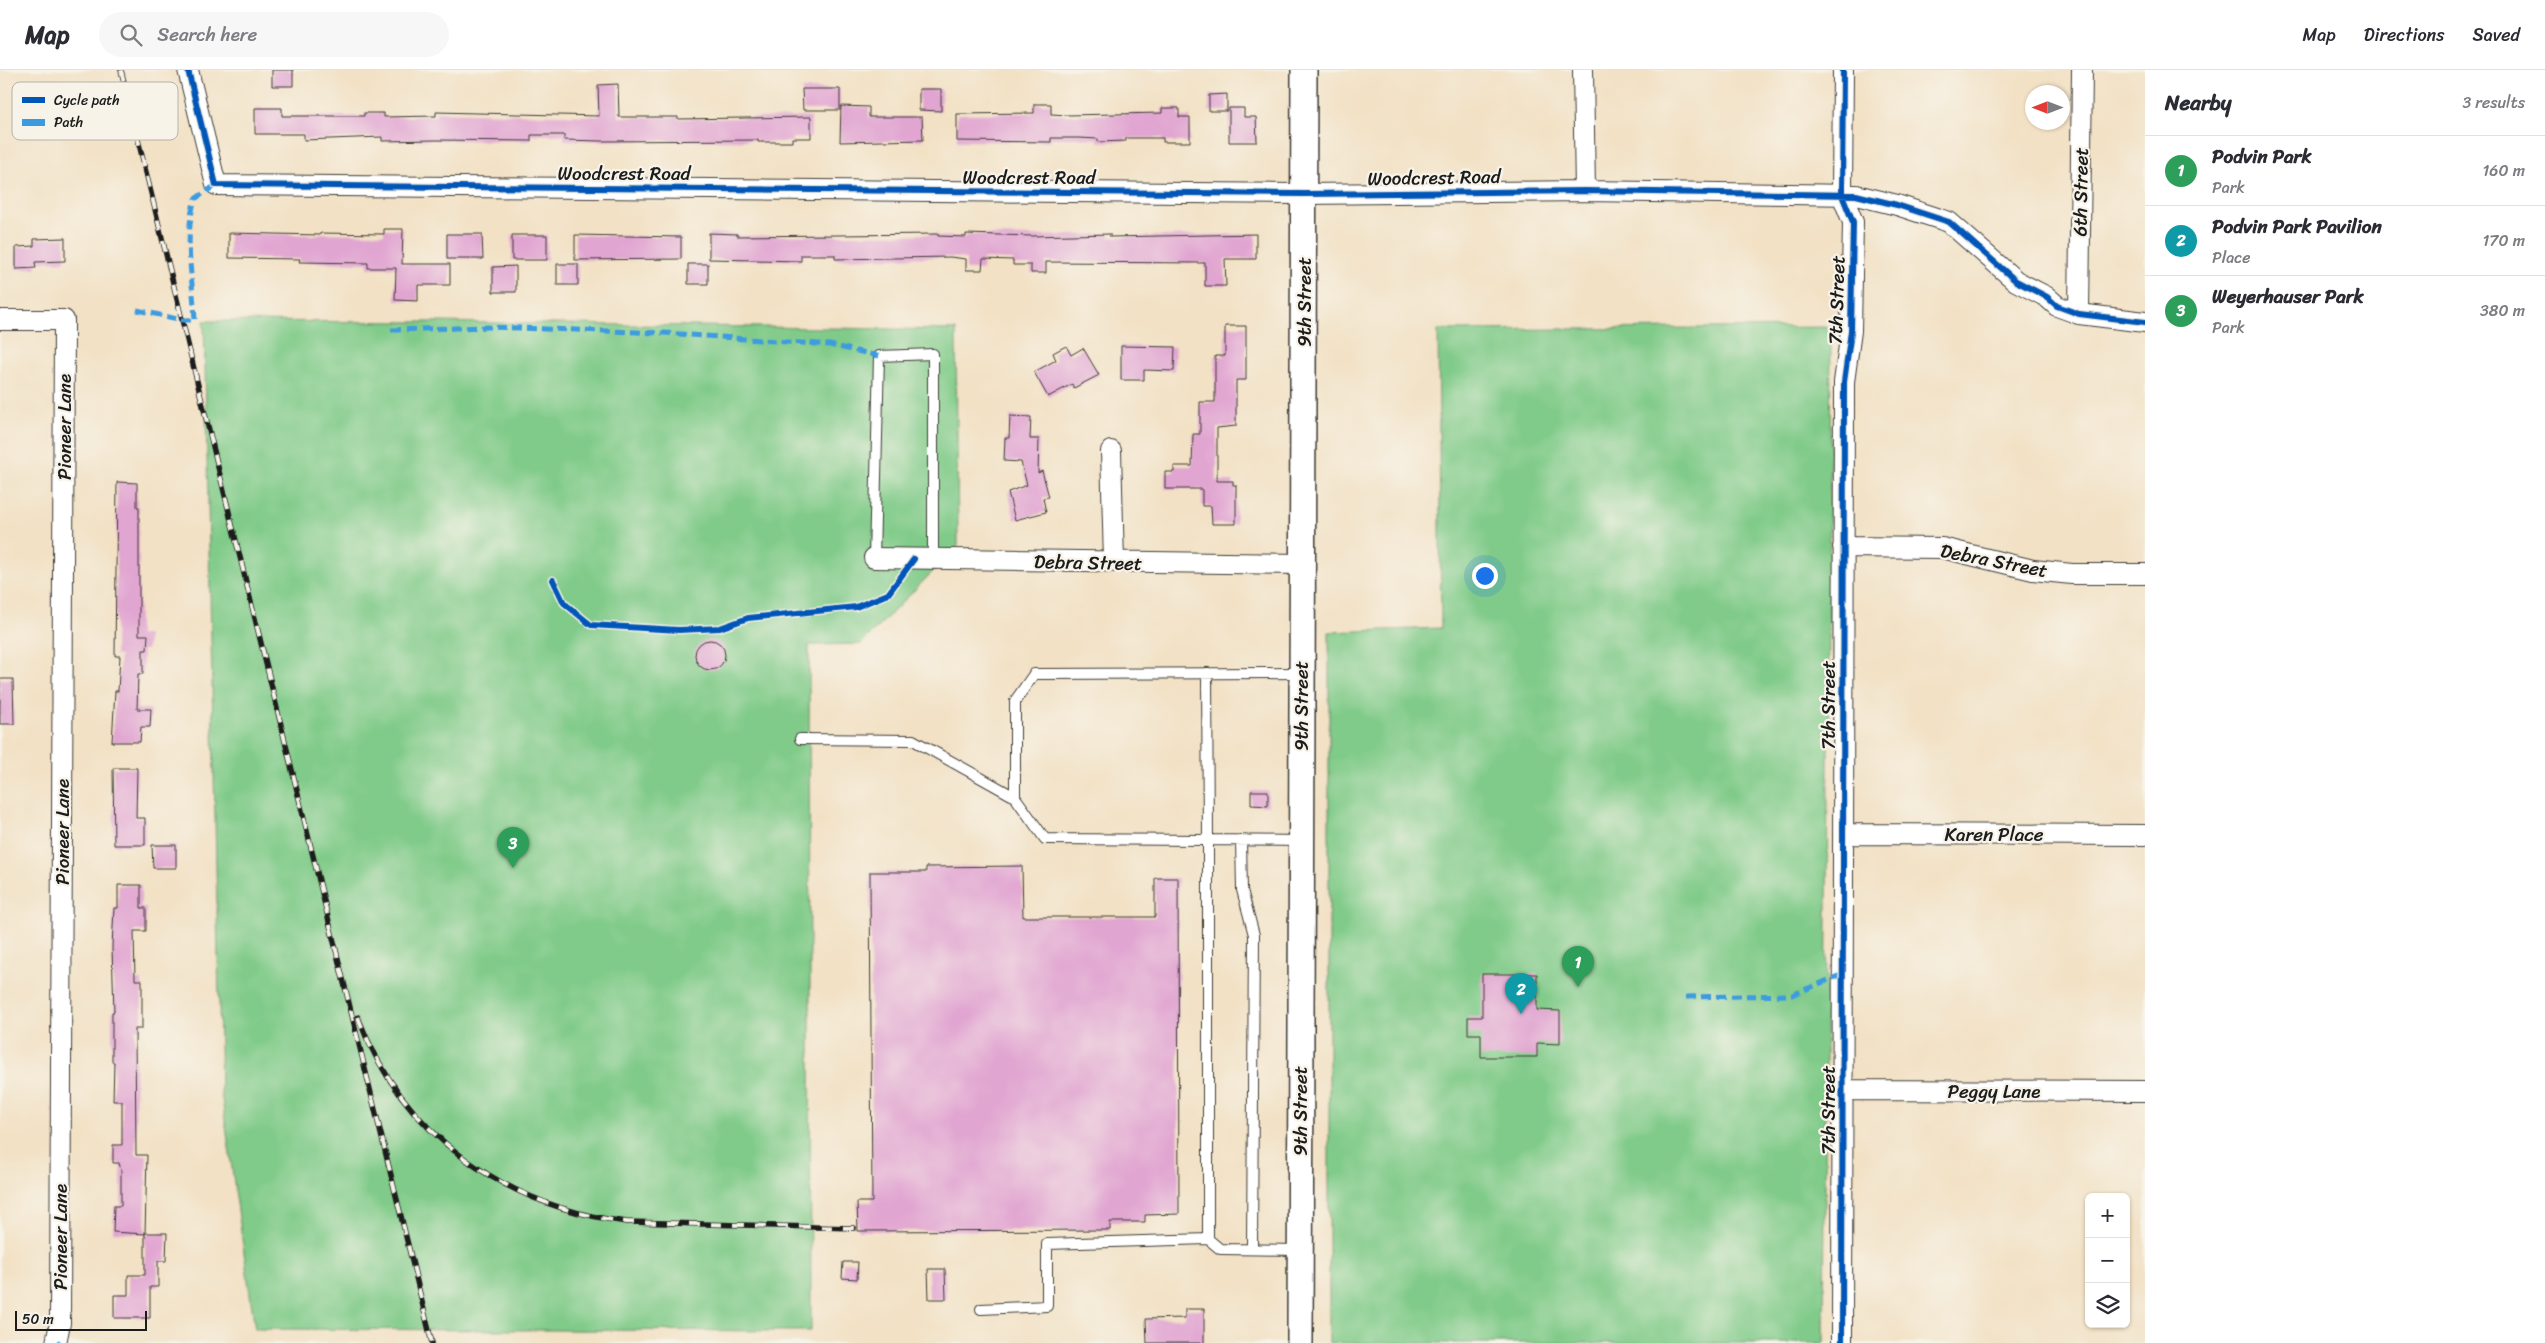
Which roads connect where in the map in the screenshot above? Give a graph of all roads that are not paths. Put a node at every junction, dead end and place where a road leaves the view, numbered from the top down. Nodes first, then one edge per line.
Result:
1 (188, 70) edge
2 (1304, 70) edge
3 (1583, 70) edge
4 (1843, 70) edge
5 (2082, 70) edge
6 (1585, 191) junction
7 (1305, 194) junction
8 (1842, 195) junction
9 (2079, 314) junction
10 (0, 320) edge
11 (2145, 322) edge
12 (1112, 451) dead end
13 (1844, 547) junction
14 (874, 558) joint
15 (933, 559) junction
16 (1114, 562) junction
17 (1302, 564) junction
18 (2145, 574) edge
19 (1301, 672) junction
20 (1208, 673) junction
21 (800, 739) dead end
22 (1015, 797) junction
23 (1843, 834) junction
24 (2145, 835) edge
25 (1208, 840) junction
26 (1242, 840) junction
27 (1300, 841) junction
28 (1843, 1090) junction
29 (2145, 1091) edge
30 (1208, 1239) junction
31 (1252, 1249) junction
32 (1300, 1250) junction
33 (981, 1309) dead end
34 (56, 1343) edge
35 (1300, 1343) edge
36 (1842, 1343) edge

1 - 7 street, Woodcrest Road
2 - 7 street, 9th Street
3 - 6 street
4 - 8 street, 7th Street
5 - 9 street, 6th Street
6 - 7 street, Woodcrest Road
6 - 8 street, Woodcrest Road
7 - 17 street, 9th Street
8 - 9 street, Woodcrest Road
8 - 13 street, 7th Street
9 - 11 street, Woodcrest Road
10 - 34 street, Pioneer Lane
12 - 16 street
13 - 18 street, Debra Street
13 - 23 street, 7th Street
14 - 15 street, Debra Street
14 - 15 lane
15 - 16 street, Debra Street
16 - 17 street, Debra Street
17 - 19 street, 9th Street
19 - 20 lane
19 - 27 street, 9th Street
20 - 22 lane
20 - 25 lane
21 - 22 lane
22 - 25 lane
23 - 24 street, Karen Place
23 - 28 street, 7th Street
25 - 26 lane
25 - 30 lane
26 - 27 lane
26 - 31 lane
27 - 32 street, 9th Street
28 - 29 street, Peggy Lane
28 - 36 street, 7th Street
30 - 31 lane
30 - 33 lane
31 - 32 lane
32 - 35 street, 9th Street

